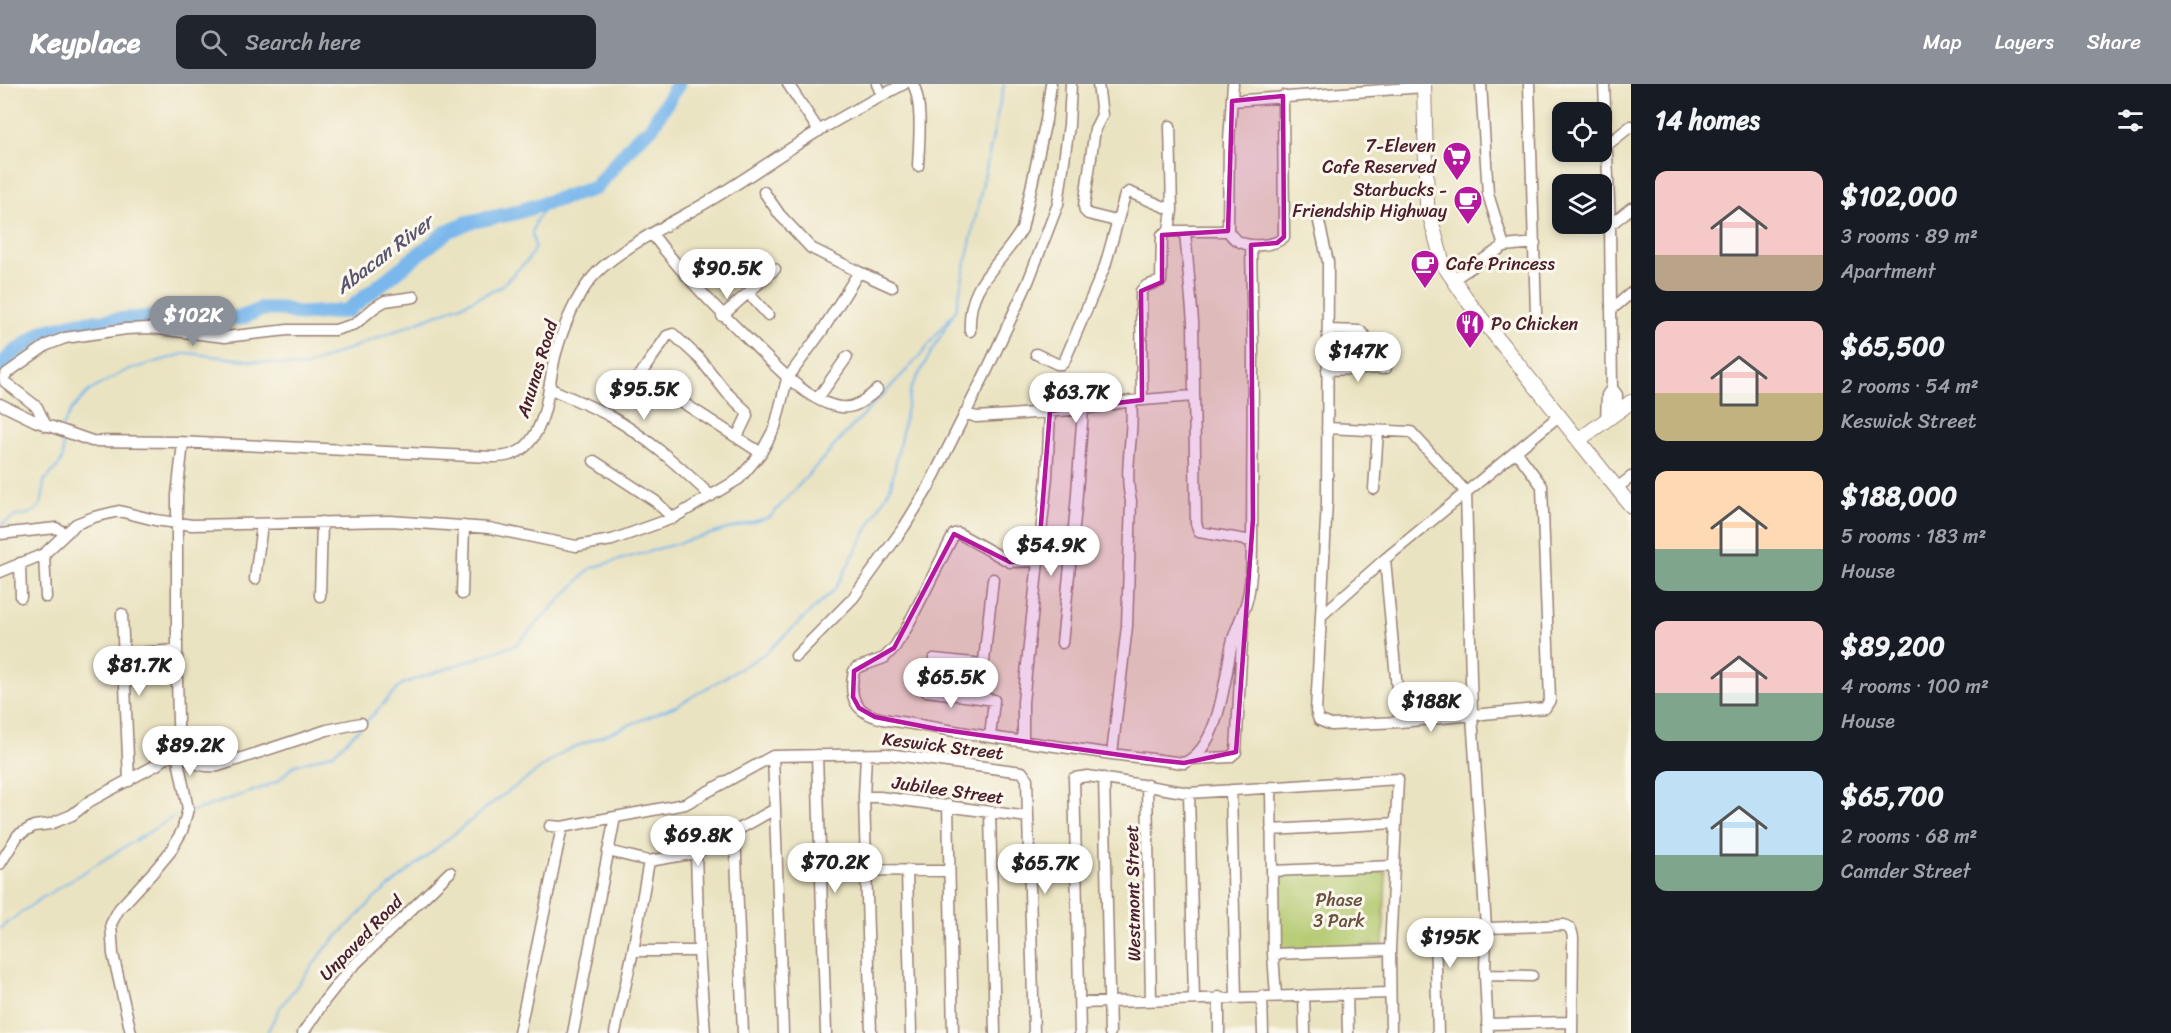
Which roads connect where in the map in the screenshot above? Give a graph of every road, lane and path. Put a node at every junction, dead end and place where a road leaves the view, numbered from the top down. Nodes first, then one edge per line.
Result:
1 (788, 84) edge
2 (877, 84) edge
3 (904, 84) edge
4 (913, 84) edge
5 (1051, 84) edge
6 (1071, 84) edge
7 (1098, 84) edge
8 (1233, 84) edge
9 (1481, 84) edge
10 (1529, 84) edge
11 (1604, 84) edge
12 (1424, 85) edge
13 (882, 95) junction
14 (1283, 96) junction
15 (1232, 101) junction
16 (1605, 102) edge
17 (1170, 126) dead end
18 (1631, 126) edge
19 (819, 131) junction
20 (1612, 142) edge
21 (918, 166) dead end
22 (764, 192) dead end
23 (1631, 208) edge
24 (1172, 210) junction
25 (1116, 221) junction
26 (1319, 222) dead end
27 (1612, 223) edge
28 (1169, 231) junction
29 (1228, 231) junction
30 (1185, 232) junction
31 (652, 234) junction
32 (1610, 234) edge
33 (1535, 243) junction
34 (1251, 245) junction
35 (1504, 246) junction
36 (775, 269) dead end
37 (860, 272) junction
38 (1452, 280) junction
39 (892, 287) dead end
40 (748, 293) junction
41 (1631, 293) edge
42 (414, 297) dead end
43 (1612, 309) junction
44 (1536, 313) dead end
45 (768, 315) dead end
46 (722, 316) junction
47 (1328, 330) junction
48 (969, 331) dead end
49 (1036, 354) dead end
50 (847, 357) dead end
51 (1327, 370) junction
52 (640, 375) junction
53 (787, 379) junction
54 (549, 388) junction
55 (877, 390) dead end
56 (631, 393) dead end
57 (1193, 396) junction
58 (818, 398) junction
59 (1137, 400) junction
60 (1631, 402) edge
61 (0, 404) edge
62 (1083, 409) junction
63 (1050, 411) junction
64 (965, 413) junction
65 (1560, 415) junction
66 (1611, 417) junction
67 (48, 426) junction
68 (1327, 428) junction
69 (1377, 431) junction
70 (736, 437) junction
71 (1580, 440) junction
72 (183, 443) junction
73 (1516, 451) junction
74 (761, 453) junction
75 (594, 460) dead end
76 (1631, 477) edge
77 (1617, 488) junction
78 (1374, 489) dead end
79 (1466, 492) junction
80 (711, 496) junction
81 (1631, 506) edge
82 (673, 518) junction
83 (322, 522) junction
84 (176, 523) junction
85 (262, 524) junction
86 (464, 526) junction
87 (65, 532) junction
88 (0, 534) edge
89 (1252, 541) junction
90 (44, 554) junction
91 (1385, 559) junction
92 (1038, 561) junction
93 (20, 563) junction
94 (0, 572) edge
95 (255, 579) dead end
96 (993, 579) dead end
97 (462, 594) dead end
98 (320, 596) dead end
99 (21, 597) dead end
100 (46, 597) dead end
101 (1243, 613) junction
102 (122, 614) dead end
103 (1321, 616) junction
104 (1062, 643) dead end
105 (176, 650) junction
106 (124, 654) junction
107 (796, 656) dead end
108 (933, 659) dead end
109 (983, 664) junction
110 (926, 691) dead end
111 (980, 698) junction
112 (1472, 716) junction
113 (1400, 722) junction
114 (361, 723) dead end
115 (990, 737) junction
116 (1023, 742) junction
117 (178, 748) junction
118 (1112, 754) junction
119 (817, 755) junction
120 (866, 755) junction
121 (773, 756) junction
122 (1193, 759) junction
123 (1104, 778) junction
124 (129, 781) junction
125 (1147, 785) junction
126 (1271, 787) junction
127 (1231, 790) junction
128 (1189, 793) junction
129 (864, 797) junction
130 (948, 805) junction
131 (775, 809) junction
132 (990, 812) junction
133 (615, 817) junction
134 (1028, 817) junction
135 (1396, 823) junction
136 (1271, 830) junction
137 (735, 831) junction
138 (608, 851) junction
139 (696, 853) junction
140 (649, 861) junction
141 (0, 864) edge
142 (1394, 866) junction
143 (866, 870) junction
144 (907, 870) junction
145 (949, 871) junction
146 (1272, 871) junction
147 (450, 872) dead end
148 (1486, 928) junction
149 (1390, 950) junction
150 (633, 951) junction
151 (699, 951) junction
152 (1273, 954) junction
153 (1485, 975) junction
154 (1532, 976) dead end
155 (1389, 993) junction
156 (1347, 994) junction
157 (1304, 995) junction
158 (1262, 996) junction
159 (1276, 996) junction
160 (1236, 997) junction
161 (1219, 998) junction
162 (1194, 999) junction
163 (1151, 1000) junction
164 (1110, 1001) junction
165 (1080, 1003) junction
166 (1488, 1028) edge
167 (1572, 1028) edge
168 (131, 1033) edge
169 (303, 1033) edge
170 (519, 1033) edge
171 (573, 1033) edge
172 (615, 1033) edge
173 (705, 1033) edge
174 (743, 1033) edge
175 (783, 1033) edge
176 (826, 1033) edge
177 (871, 1033) edge
178 (911, 1033) edge
179 (953, 1033) edge
180 (995, 1033) edge
181 (1034, 1033) edge
182 (1080, 1033) edge
183 (1110, 1033) edge
184 (1220, 1033) edge
185 (1263, 1033) edge
186 (1305, 1033) edge
187 (1348, 1033) edge
188 (1391, 1033) edge
189 (1438, 1033) edge

1 - 19 street
2 - 13 street
3 - 13 street, Anunas Road
4 - 21 street
5 - 48 street
6 - 64 street
7 - 25 street
8 - 15 street
9 - 35 street
10 - 33 street
11 - 16 street
12 - 14 street
12 - 38 main road
13 - 19 street, Anunas Road
14 - 15 street
14 - 34 street
15 - 29 street
17 - 24 street
18 - 20 street
19 - 31 street, Anunas Road
22 - 37 street
23 - 27 street
24 - 25 street
24 - 28 street
25 - 49 street
26 - 47 street
28 - 30 street
28 - 59 street
29 - 30 street
29 - 34 street
30 - 57 street
31 - 46 street
31 - 54 street, Anunas Road
32 - 43 street
33 - 35 street
33 - 44 street
34 - 89 street
35 - 38 street
36 - 40 street
37 - 39 street
37 - 53 street
38 - 65 main road
40 - 45 street
40 - 46 street
41 - 43 street
42 - 67 street
43 - 66 street
46 - 53 street
47 - 51 street
47 - 51 street
50 - 58 street
51 - 68 street
52 - 56 street
52 - 70 street
52 - 70 street
53 - 58 street
53 - 74 street
54 - 72 street, Anunas Road
54 - 80 street
55 - 58 street
57 - 59 street
57 - 89 street
59 - 62 street
59 - 118 street
60 - 66 main road
61 - 67 street, Anunas Road
62 - 63 street
62 - 104 street
63 - 64 street
63 - 92 street
64 - 107 street
65 - 71 main road
65 - 73 street
66 - 71 main road
67 - 72 street, Anunas Road
68 - 69 street
68 - 103 street
69 - 78 street
69 - 79 street
70 - 74 street
71 - 77 main road
72 - 84 street
73 - 79 street
73 - 112 street
74 - 80 street
75 - 82 street
76 - 77 street
77 - 81 main road
79 - 91 street
79 - 112 street
80 - 82 street
82 - 86 street
83 - 85 street
83 - 86 street
83 - 98 street
84 - 85 street
84 - 87 street
84 - 105 street
85 - 95 street
86 - 97 street
87 - 88 street
87 - 90 street
89 - 101 street
90 - 93 street
90 - 100 street
91 - 103 street
91 - 113 street
92 - 115 street
92 - 116 street
93 - 94 street
93 - 99 street
96 - 109 street
101 - 122 street
101 - 122 street
102 - 106 street
103 - 113 street
105 - 106 street
105 - 117 street
106 - 124 street
108 - 109 street
109 - 111 street
110 - 111 street
111 - 115 street
112 - 113 street
112 - 148 street
114 - 117 street
115 - 116 street
116 - 118 street
117 - 124 street
117 - 168 street
118 - 122 street
119 - 120 street, Keswick Street
119 - 121 street, Keswick Street
119 - 176 street
120 - 129 street
120 - 134 street, Keswick Street
121 - 131 street
121 - 133 street, Keswick Street
123 - 125 street
123 - 164 street
123 - 165 street
124 - 141 street
125 - 128 street
125 - 163 street, Westmont Street
126 - 127 street
126 - 135 street
126 - 136 street
127 - 128 street
127 - 160 street
128 - 162 street
129 - 130 street, Jubilee Street
129 - 143 street
130 - 132 street, Jubilee Street
130 - 145 street
131 - 137 street
131 - 175 street
132 - 134 street, Jubilee Street
132 - 180 street
133 - 138 street
133 - 170 street, Keswick Street
134 - 181 street
135 - 136 street
135 - 142 street
136 - 146 street
137 - 139 street
137 - 174 street
138 - 140 street
138 - 171 street
139 - 140 street
139 - 151 street
140 - 150 street
142 - 146 street
142 - 149 street
143 - 144 street
143 - 177 street
144 - 145 street
144 - 178 street
145 - 179 street
146 - 152 street
147 - 169 street, Unpaved Road
148 - 153 street
148 - 167 street
148 - 189 street
149 - 152 street
149 - 155 street
150 - 151 street
150 - 172 street
151 - 173 street
152 - 159 street
153 - 154 street
153 - 166 street
155 - 156 street
155 - 188 street
156 - 157 street
156 - 187 street
157 - 159 street
157 - 186 street
158 - 159 street
158 - 160 street
158 - 185 street
160 - 161 street
161 - 162 street
161 - 184 street
162 - 163 street
163 - 164 street
164 - 165 street
164 - 183 street
165 - 182 street
166 - 167 street

